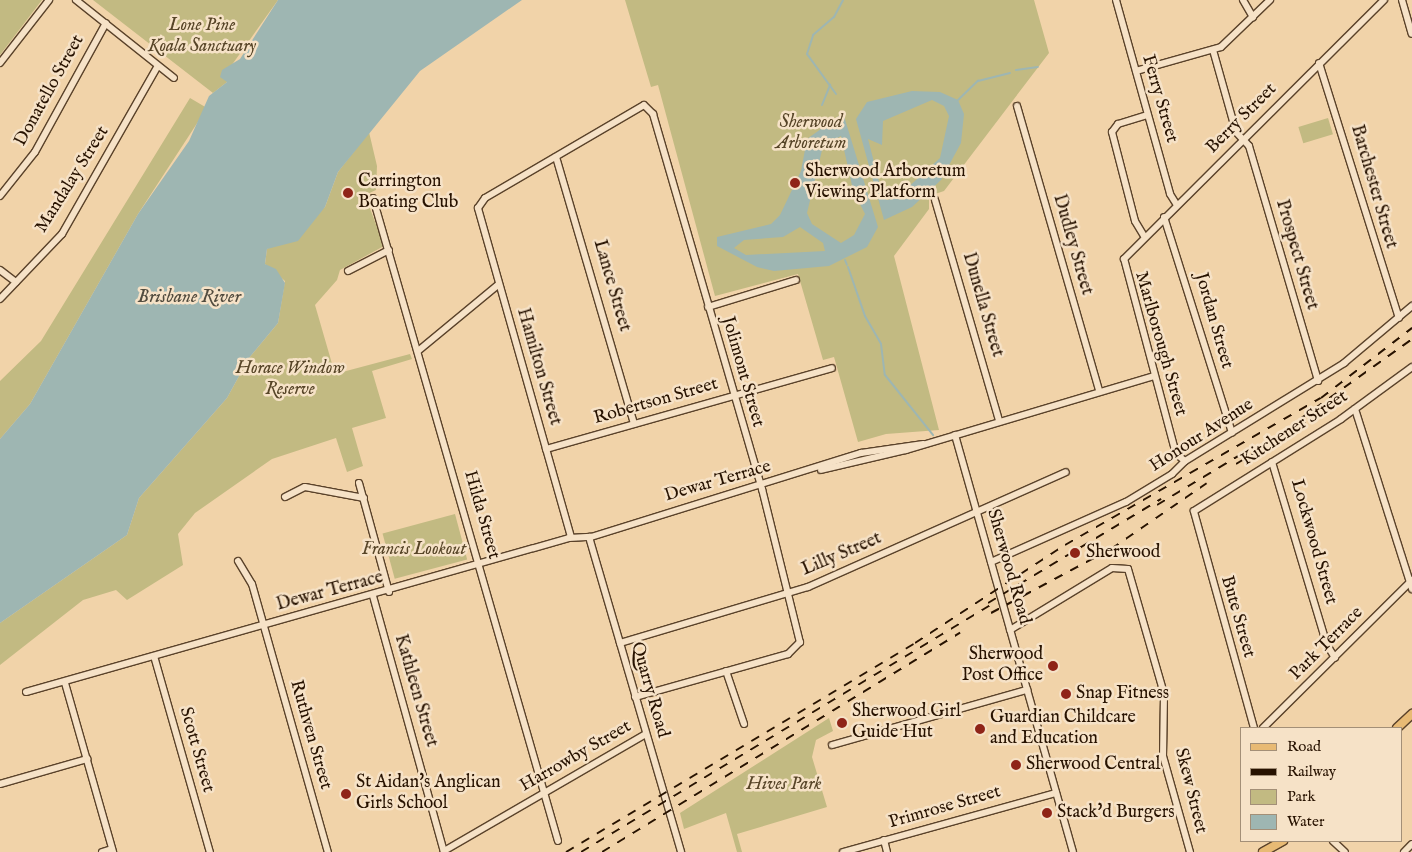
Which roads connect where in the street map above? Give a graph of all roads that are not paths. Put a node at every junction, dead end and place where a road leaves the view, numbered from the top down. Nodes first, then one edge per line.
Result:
1 (48, 0) edge
2 (76, 0) edge
3 (1116, 0) edge
4 (1243, 0) edge
5 (1270, 0) edge
6 (1402, 0) edge
7 (1382, 1) edge
8 (1252, 17) junction
9 (106, 23) junction
10 (1412, 34) edge
11 (1213, 50) junction
12 (0, 63) edge
13 (1319, 63) junction
14 (158, 66) junction
15 (1136, 71) junction
16 (174, 78) dead end
17 (1017, 106) dead end
18 (1148, 116) junction
19 (1243, 140) junction
20 (556, 157) junction
21 (0, 196) edge
22 (373, 198) dead end
23 (935, 200) dead end
24 (1177, 205) junction
25 (1164, 217) junction
26 (1144, 236) junction
27 (390, 250) junction
28 (1123, 260) joint
29 (0, 270) edge
30 (348, 271) dead end
31 (796, 280) dead end
32 (16, 282) junction
33 (499, 284) junction
34 (0, 299) edge
35 (708, 306) junction
36 (1412, 306) edge
37 (1399, 318) junction
38 (418, 351) junction
39 (1412, 367) edge
40 (832, 368) dead end
41 (1154, 376) junction
42 (1318, 381) junction
43 (1099, 392) junction
44 (733, 396) junction
45 (1355, 409) junction
46 (999, 420) junction
47 (634, 424) junction
48 (1232, 433) junction
49 (955, 435) junction
50 (546, 449) junction
51 (1185, 461) junction
52 (1272, 462) junction
53 (1066, 472) dead end
54 (360, 483) dead end
55 (760, 486) junction
56 (286, 497) dead end
57 (364, 498) junction
58 (976, 511) junction
59 (1193, 513) joint
60 (589, 537) junction
61 (571, 538) junction
62 (238, 561) dead end
63 (991, 562) junction
64 (480, 565) junction
65 (1411, 585) edge
66 (389, 592) junction
67 (789, 593) junction
68 (373, 596) junction
69 (264, 626) junction
70 (1010, 630) junction
71 (620, 643) junction
72 (154, 656) junction
73 (1335, 658) junction
74 (726, 671) junction
75 (65, 683) junction
76 (1027, 690) junction
77 (26, 692) dead end
78 (635, 697) junction
79 (1412, 714) edge
80 (744, 724) dead end
81 (1254, 727) edge
82 (1264, 727) edge
83 (1398, 727) edge
84 (646, 734) junction
85 (832, 745) dead end
86 (87, 759) junction
87 (0, 784) edge
88 (544, 792) junction
89 (1056, 793) junction
90 (884, 840) junction
91 (558, 841) dead end
92 (1281, 842) edge
93 (1334, 842) edge
94 (1412, 844) edge
95 (113, 851) edge
96 (102, 852) edge
97 (210, 852) edge
98 (328, 852) edge
99 (444, 852) edge
100 (681, 852) edge
101 (843, 852) edge
102 (887, 852) edge
103 (1073, 852) edge
104 (1190, 852) edge
105 (1263, 852) edge
106 (1344, 852) edge
107 (1404, 852) edge

1 - 12 street
2 - 9 street
3 - 15 street, Ferry Street
4 - 8 street
5 - 8 street
6 - 10 street
7 - 13 street, Berry Street
8 - 11 street
9 - 14 street
9 - 21 street, Donatello Street
11 - 15 street
11 - 19 street, Prospect Street
13 - 19 street, Berry Street
13 - 37 street, Barchester Street
14 - 16 street
14 - 32 street, Mandalay Street
15 - 18 street, Ferry Street
17 - 43 street, Dudley Street
18 - 24 street, Ferry Street
18 - 26 street
19 - 24 street, Berry Street
19 - 42 street, Prospect Street
20 - 33 street, Hamilton Street
20 - 35 street, Jolimont Street
20 - 47 street, Lance Street
22 - 27 street, Hilda Street
23 - 46 street, Dunella Street
24 - 25 street, Berry Street
25 - 26 street, Berry Street
25 - 48 street, Jordan Street
26 - 28 street, Berry Street
27 - 30 street
27 - 38 street, Hilda Street
28 - 41 street, Marlborough Street
29 - 32 street
31 - 35 street
32 - 34 street, Mandalay Street
33 - 38 street
33 - 50 street, Hamilton Street
35 - 44 street, Jolimont Street
36 - 37 street, Honour Avenue
37 - 42 street, Honour Avenue
38 - 64 street, Hilda Street
39 - 45 street, Kitchener Street
40 - 44 street, Robertson Street
41 - 43 street, Dewar Terrace
41 - 51 street, Marlborough Street
42 - 48 street, Honour Avenue
43 - 46 street, Dewar Terrace
44 - 47 street, Robertson Street
44 - 55 street, Jolimont Street
45 - 52 street, Kitchener Street
45 - 65 street
46 - 49 street, Dewar Terrace
47 - 50 street, Robertson Street
48 - 51 street, Honour Avenue
49 - 55 street, Dewar Terrace
49 - 58 street, Sherwood Road
50 - 61 street, Hamilton Street
51 - 63 street, Honour Avenue
52 - 59 street, Kitchener Street
52 - 73 street, Lockwood Street
53 - 58 street, Lilly Street
54 - 57 street
55 - 60 street, Dewar Terrace
55 - 67 street, Jolimont Street
56 - 57 street
57 - 66 street
58 - 63 street, Sherwood Road
58 - 67 street, Lilly Street
59 - 81 street, Bute Street
60 - 61 street, Dewar Terrace
60 - 71 street, Quarry Road
61 - 64 street, Dewar Terrace
62 - 69 street, Ruthven Street
63 - 70 street, Sherwood Road
64 - 66 street, Dewar Terrace
64 - 88 street, Hilda Street
65 - 73 street, Park Terrace
66 - 68 street, Dewar Terrace
67 - 71 street, Lilly Street
67 - 74 street, Jolimont Street
68 - 69 street, Dewar Terrace
68 - 99 street, Kathleen Street
69 - 72 street, Dewar Terrace
69 - 98 street, Ruthven Street
70 - 76 street, Sherwood Road
70 - 104 street, Skew Street
71 - 78 street, Quarry Road
72 - 75 street, Dewar Terrace
72 - 97 street, Scott Street
73 - 82 street, Park Terrace
74 - 78 street
74 - 80 street
75 - 77 street, Dewar Terrace
75 - 86 street
76 - 85 street
76 - 89 street, Sherwood Road
78 - 84 street, Quarry Road
79 - 83 main road
84 - 88 street, Harrowby Street
84 - 100 street, Quarry Road
86 - 87 street
86 - 95 street
88 - 91 street, Hilda Street
88 - 99 street, Harrowby Street
89 - 90 street, Primrose Street
89 - 103 street, Sherwood Road
90 - 101 street, Primrose Street
90 - 102 street
92 - 105 main road
93 - 106 street
94 - 107 street
95 - 96 street

